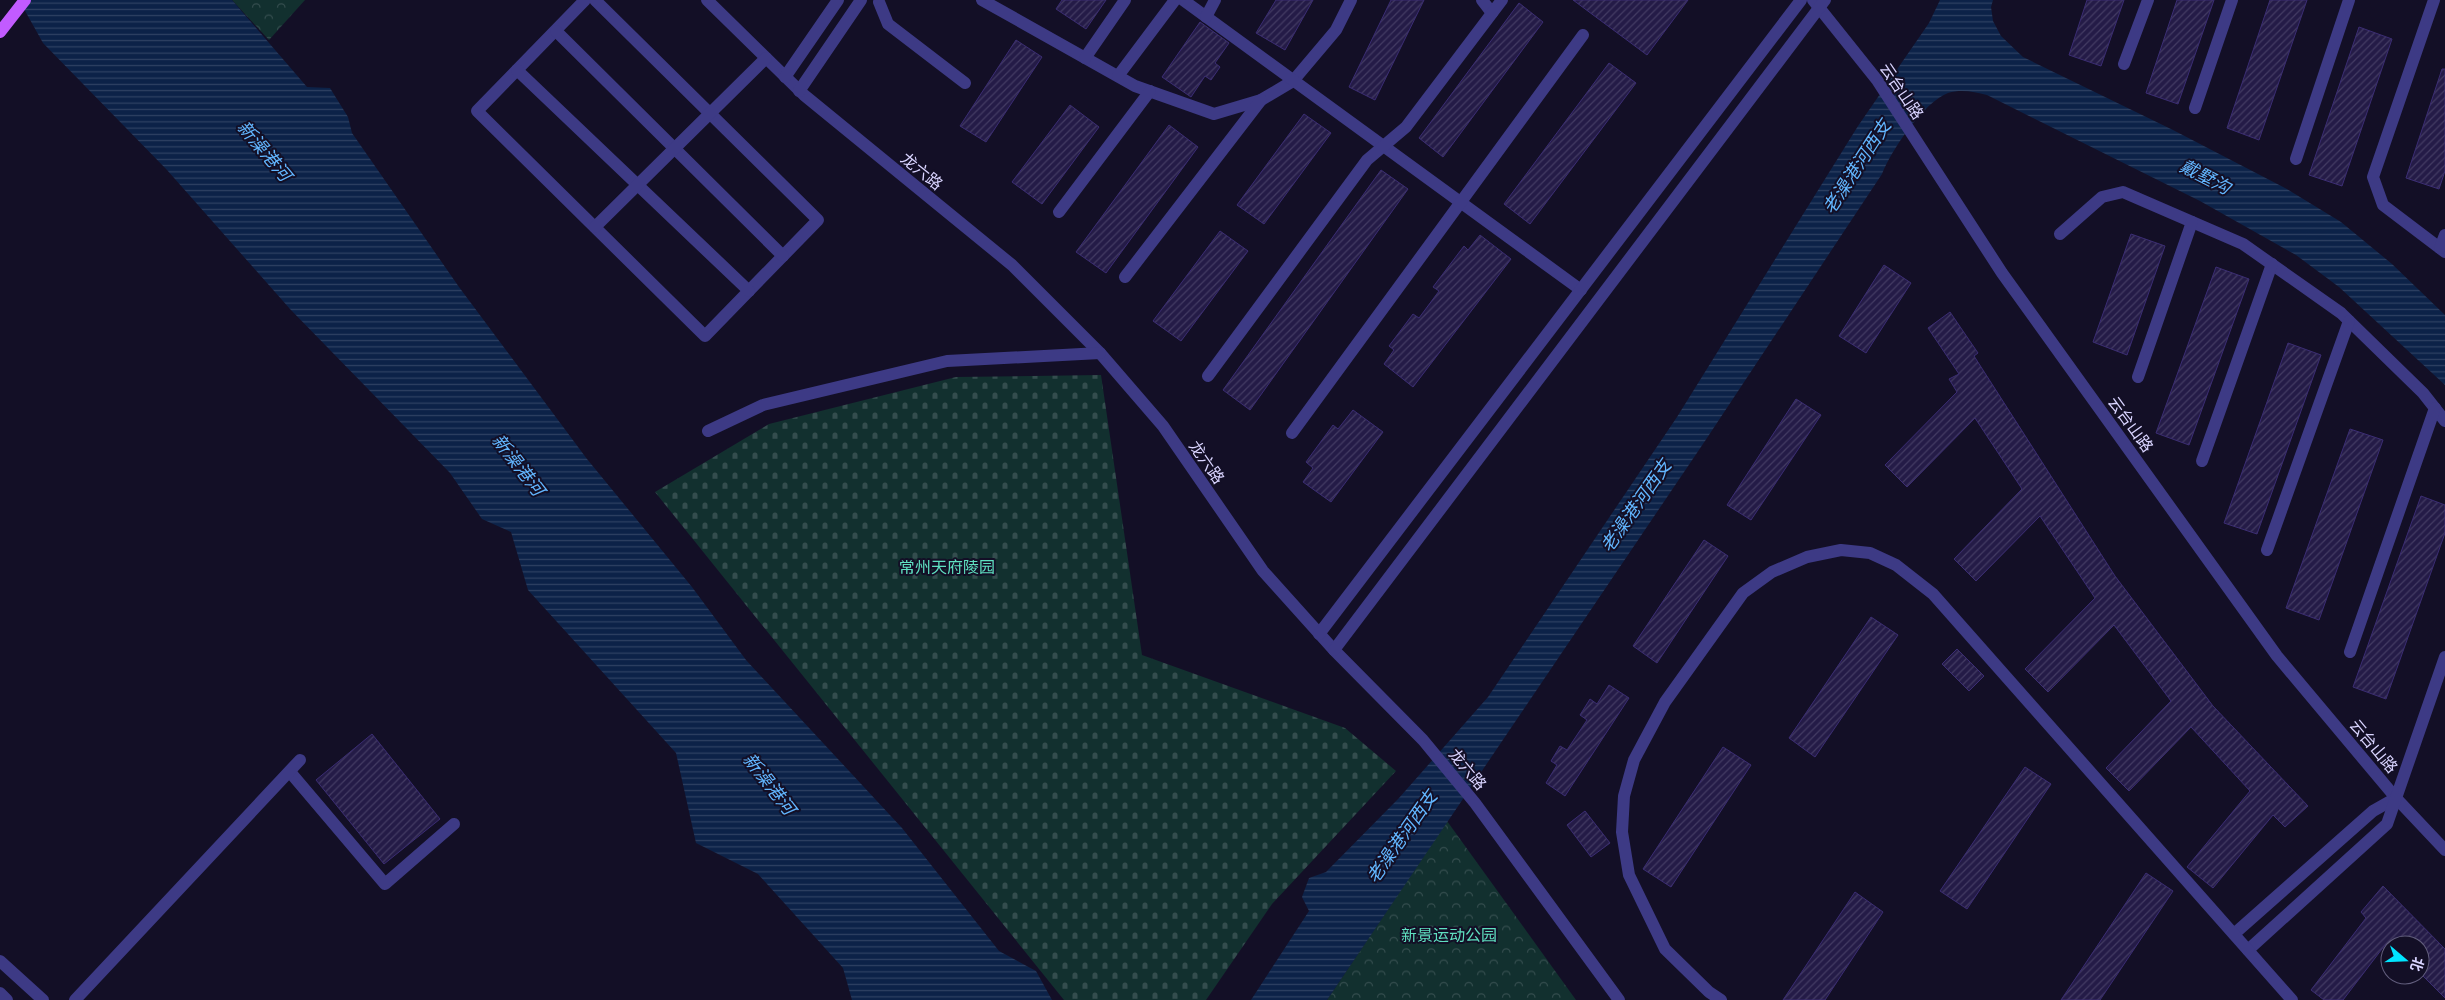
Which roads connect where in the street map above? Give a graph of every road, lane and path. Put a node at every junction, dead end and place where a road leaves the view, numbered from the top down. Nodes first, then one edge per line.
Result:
1 (585, 0) edge
2 (595, 0) edge
3 (707, 0) edge
4 (838, 0) edge
5 (862, 0) edge
6 (982, 0) edge
7 (1125, 0) edge
8 (1175, 0) edge
9 (1183, 0) edge
10 (1215, 0) edge
11 (1351, 0) edge
12 (1482, 0) edge
13 (1502, 0) edge
14 (1801, 0) edge
15 (2148, 0) edge
16 (2232, 0) edge
17 (2349, 0) edge
18 (2434, 0) edge
19 (882, 1) edge
20 (1819, 2) edge
21 (22, 4) edge
22 (1492, 13) junction
23 (1206, 17) junction
24 (556, 30) junction
25 (0, 32) edge
26 (1584, 35) dead end
27 (766, 58) junction
28 (1085, 58) junction
29 (2124, 64) dead end
30 (517, 70) junction
31 (1118, 76) junction
32 (785, 77) junction
33 (1293, 81) junction
34 (966, 83) dead end
35 (799, 91) junction
36 (1150, 91) junction
37 (1261, 100) junction
38 (2195, 108) dead end
39 (710, 113) junction
40 (1383, 146) junction
41 (674, 148) junction
42 (2296, 159) dead end
43 (637, 184) junction
44 (1461, 202) junction
45 (1059, 212) dead end
46 (2192, 222) junction
47 (595, 227) junction
48 (2060, 234) dead end
49 (2445, 235) edge
50 (2443, 250) edge
51 (784, 256) junction
52 (2272, 264) junction
53 (1125, 277) dead end
54 (1581, 290) junction
55 (749, 291) junction
56 (2349, 321) junction
57 (1100, 353) junction
58 (1208, 376) dead end
59 (2138, 377) dead end
60 (2435, 408) junction
61 (2445, 421) edge
62 (708, 431) dead end
63 (1292, 433) dead end
64 (2202, 461) dead end
65 (2267, 550) dead end
66 (1319, 634) junction
67 (1334, 650) junction
68 (2350, 652) dead end
69 (2445, 657) edge
70 (300, 760) dead end
71 (290, 772) junction
72 (2396, 798) junction
73 (454, 824) dead end
74 (2445, 850) edge
75 (2234, 934) junction
76 (2248, 950) junction
77 (0, 961) edge
78 (0, 993) edge
79 (7, 1000) edge
80 (43, 1000) edge
81 (75, 1000) edge
82 (1619, 1000) edge
83 (1721, 1000) edge
84 (2292, 1000) edge

1 - 24 street
2 - 39 street
3 - 27 street, 龙六路
4 - 32 street
5 - 19 street
5 - 35 street
6 - 28 street
7 - 28 street
8 - 31 street
9 - 23 street
10 - 23 street
11 - 33 street
12 - 22 street
13 - 22 street
14 - 54 street
15 - 29 street
16 - 38 street
17 - 42 street
18 - 50 street
19 - 34 street
20 - 67 street
20 - 72 street, 云台山路
21 - 25 main road
22 - 40 street
23 - 33 street
24 - 30 street
24 - 41 street
26 - 44 street
27 - 32 street, 龙六路
27 - 39 street
28 - 31 street
30 - 43 street
30 - 47 street
31 - 36 street
32 - 35 street, 龙六路
33 - 37 street
33 - 40 street
35 - 57 street, 龙六路
36 - 37 street
36 - 45 street
37 - 53 street
39 - 41 street
39 - 51 street
40 - 44 street
40 - 58 street
41 - 43 street
41 - 51 street
43 - 47 street
43 - 55 street
44 - 54 street
44 - 63 street
46 - 48 street
46 - 52 street
46 - 59 street
47 - 55 street
49 - 50 street
51 - 55 street
52 - 56 street
52 - 64 street
54 - 66 street
56 - 60 street
56 - 65 street
57 - 62 street
57 - 66 street, 龙六路
60 - 61 street
60 - 68 street
66 - 67 street, 龙六路
67 - 82 street, 龙六路
69 - 72 street
70 - 71 street
71 - 73 street
71 - 81 street
72 - 74 street, 云台山路
72 - 75 street
72 - 76 street
75 - 76 street
75 - 83 street
76 - 84 street
77 - 80 street
78 - 79 street

